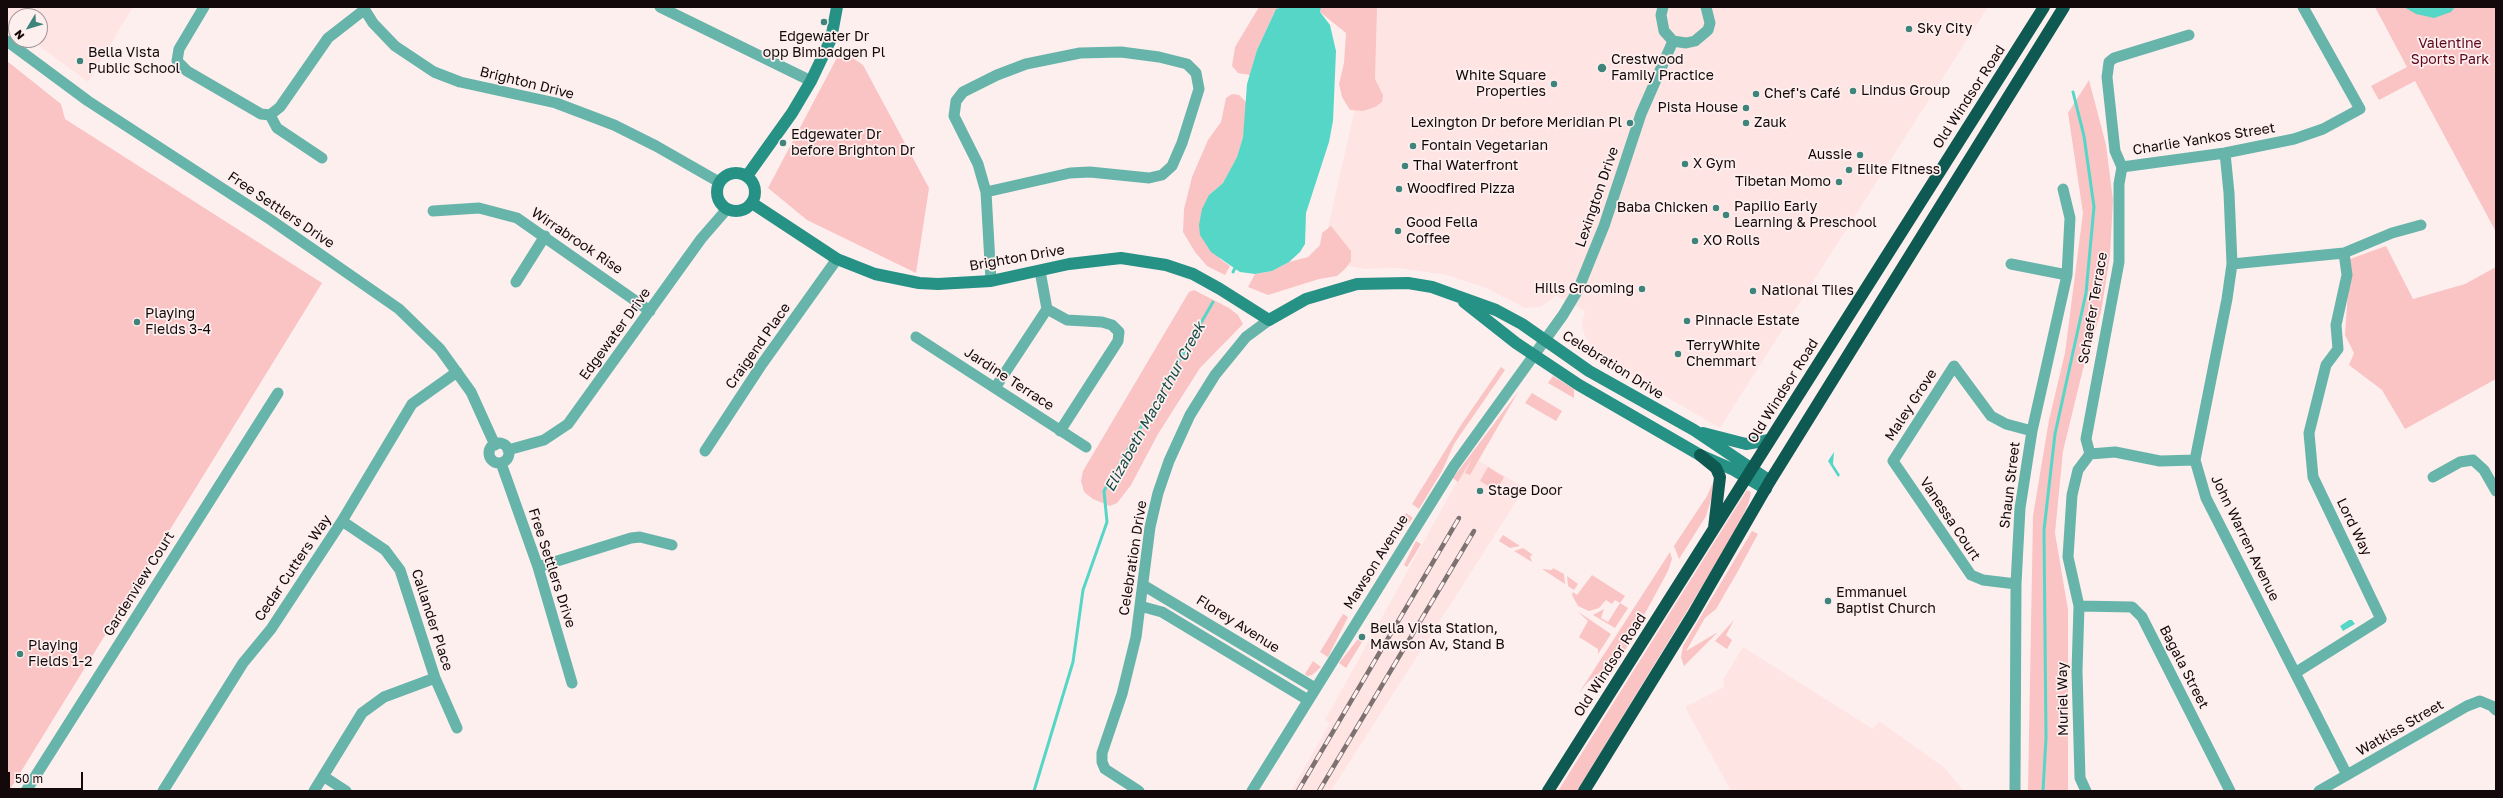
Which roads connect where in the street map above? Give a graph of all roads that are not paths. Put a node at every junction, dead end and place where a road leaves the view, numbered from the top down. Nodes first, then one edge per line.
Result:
1 (204, 7) edge
2 (660, 7) edge
3 (837, 7) edge
4 (1663, 7) edge
5 (1706, 7) edge
6 (2044, 7) edge
7 (2064, 7) edge
8 (2303, 7) edge
9 (363, 8) edge
10 (2189, 35) dead end
11 (7, 41) edge
12 (1673, 41) junction
13 (811, 81) junction
14 (270, 115) junction
15 (2225, 153) junction
16 (322, 158) dead end
17 (2122, 167) junction
18 (747, 176) junction
19 (719, 182) junction
20 (2063, 189) dead end
21 (986, 192) junction
22 (752, 203) junction
23 (727, 209) junction
24 (433, 211) dead end
25 (2421, 226) dead end
26 (545, 236) junction
27 (2344, 252) junction
28 (837, 259) junction
29 (2011, 264) dead end
30 (2232, 264) junction
31 (1040, 271) junction
32 (2067, 275) junction
33 (991, 281) junction
34 (516, 282) dead end
35 (1455, 295) junction
36 (1047, 309) junction
37 (650, 311) junction
38 (1269, 320) junction
39 (916, 336) dead end
40 (1545, 340) junction
41 (1533, 354) junction
42 (457, 372) junction
43 (995, 388) junction
44 (278, 393) dead end
45 (1694, 430) junction
46 (1060, 431) junction
47 (2032, 431) junction
48 (1769, 440) junction
49 (495, 445) junction
50 (1086, 447) dead end
51 (508, 450) junction
52 (705, 451) dead end
53 (2090, 454) junction
54 (1700, 455) junction
55 (2195, 460) junction
56 (1893, 461) joint
57 (501, 463) junction
58 (1749, 473) junction
59 (2433, 477) dead end
60 (1768, 485) junction
61 (2496, 491) edge
62 (342, 521) junction
63 (1714, 529) junction
64 (672, 545) dead end
65 (538, 567) junction
66 (2016, 584) junction
67 (1143, 585) junction
68 (1140, 606) junction
69 (2079, 606) junction
70 (2295, 673) junction
71 (436, 678) junction
72 (572, 683) dead end
73 (1315, 688) junction
74 (1308, 700) junction
75 (2496, 710) edge
76 (457, 728) dead end
77 (2347, 775) junction
78 (323, 776) junction
79 (2086, 790) edge
80 (26, 791) edge
81 (163, 791) edge
82 (314, 791) edge
83 (346, 791) edge
84 (1139, 791) edge
85 (1252, 791) edge
86 (1548, 791) edge
87 (1584, 791) edge
88 (2015, 791) edge
89 (2230, 791) edge
90 (2319, 791) edge

1 - 14 street
2 - 13 street
3 - 13 street
4 - 12 street
5 - 12 street
6 - 48 highway, Old Windsor Road
7 - 60 highway
8 - 15 street, Charlie Yankos Street
9 - 14 street
9 - 19 street, Brighton Drive
10 - 17 street
11 - 42 street, Free Settlers Drive
12 - 40 street, Lexington Drive
13 - 18 street
14 - 16 street
15 - 17 street, Charlie Yankos Street
15 - 30 street, John Warren Avenue
17 - 53 street, Schaefer Terrace
18 - 19 street
18 - 22 street
19 - 23 street
20 - 32 street, Shaun Street
21 - 21 street
21 - 33 street
22 - 23 street
22 - 28 street, Brighton Drive
23 - 37 street, Edgewater Drive
24 - 26 street, Wirrabrook Rise
25 - 27 street
26 - 34 street
26 - 37 street, Wirrabrook Rise
27 - 30 street
27 - 70 street, Lord Way
28 - 33 street, Brighton Drive
28 - 52 street, Craigend Place
29 - 32 street
30 - 55 street, John Warren Avenue
31 - 33 street, Brighton Drive
31 - 36 street
31 - 38 street, Brighton Drive
32 - 47 street, Shaun Street
35 - 38 street, Celebration Drive
35 - 40 street, Celebration Drive
35 - 41 street, Celebration Drive
36 - 43 street
36 - 46 street
37 - 51 street, Edgewater Drive
38 - 67 street, Celebration Drive
39 - 43 street, Jardine Terrace
40 - 41 street, Lexington Drive
40 - 45 street, Celebration Drive
41 - 54 street, Celebration Drive
41 - 73 street, Mawson Avenue
42 - 49 street, Free Settlers Drive
42 - 62 street, Cedar Cutters Way
43 - 46 street, Jardine Terrace
44 - 80 street, Gardenview Court
45 - 48 street
45 - 58 street, Celebration Drive
46 - 50 street, Jardine Terrace
47 - 56 street, Maley Grove
47 - 66 street, Shaun Street
48 - 58 highway, Old Windsor Road
49 - 51 street
49 - 57 street
51 - 57 street
53 - 55 street
53 - 69 street, Muriel Way
54 - 58 street, Celebration Drive
54 - 63 highway
55 - 70 street, John Warren Avenue
56 - 66 street, Vanessa Court
57 - 65 street, Free Settlers Drive
58 - 60 street
58 - 63 highway, Old Windsor Road
59 - 61 street
60 - 87 highway
62 - 71 street, Callander Place
62 - 81 street, Cedar Cutters Way
63 - 86 highway, Old Windsor Road
64 - 65 street
65 - 72 street, Free Settlers Drive
66 - 88 street, Shaun Street
67 - 68 street, Celebration Drive
67 - 73 street, Florey Avenue
68 - 74 street, Florey Avenue
68 - 84 street, Celebration Drive
69 - 79 street, Muriel Way
69 - 89 street, Bagala Street
70 - 77 street, John Warren Avenue
71 - 76 street, Callander Place
71 - 78 street
73 - 74 street, Mawson Avenue
74 - 85 street, Mawson Avenue
75 - 77 street, Watkiss Street
77 - 90 street, Watkiss Street
78 - 82 street
78 - 83 street

